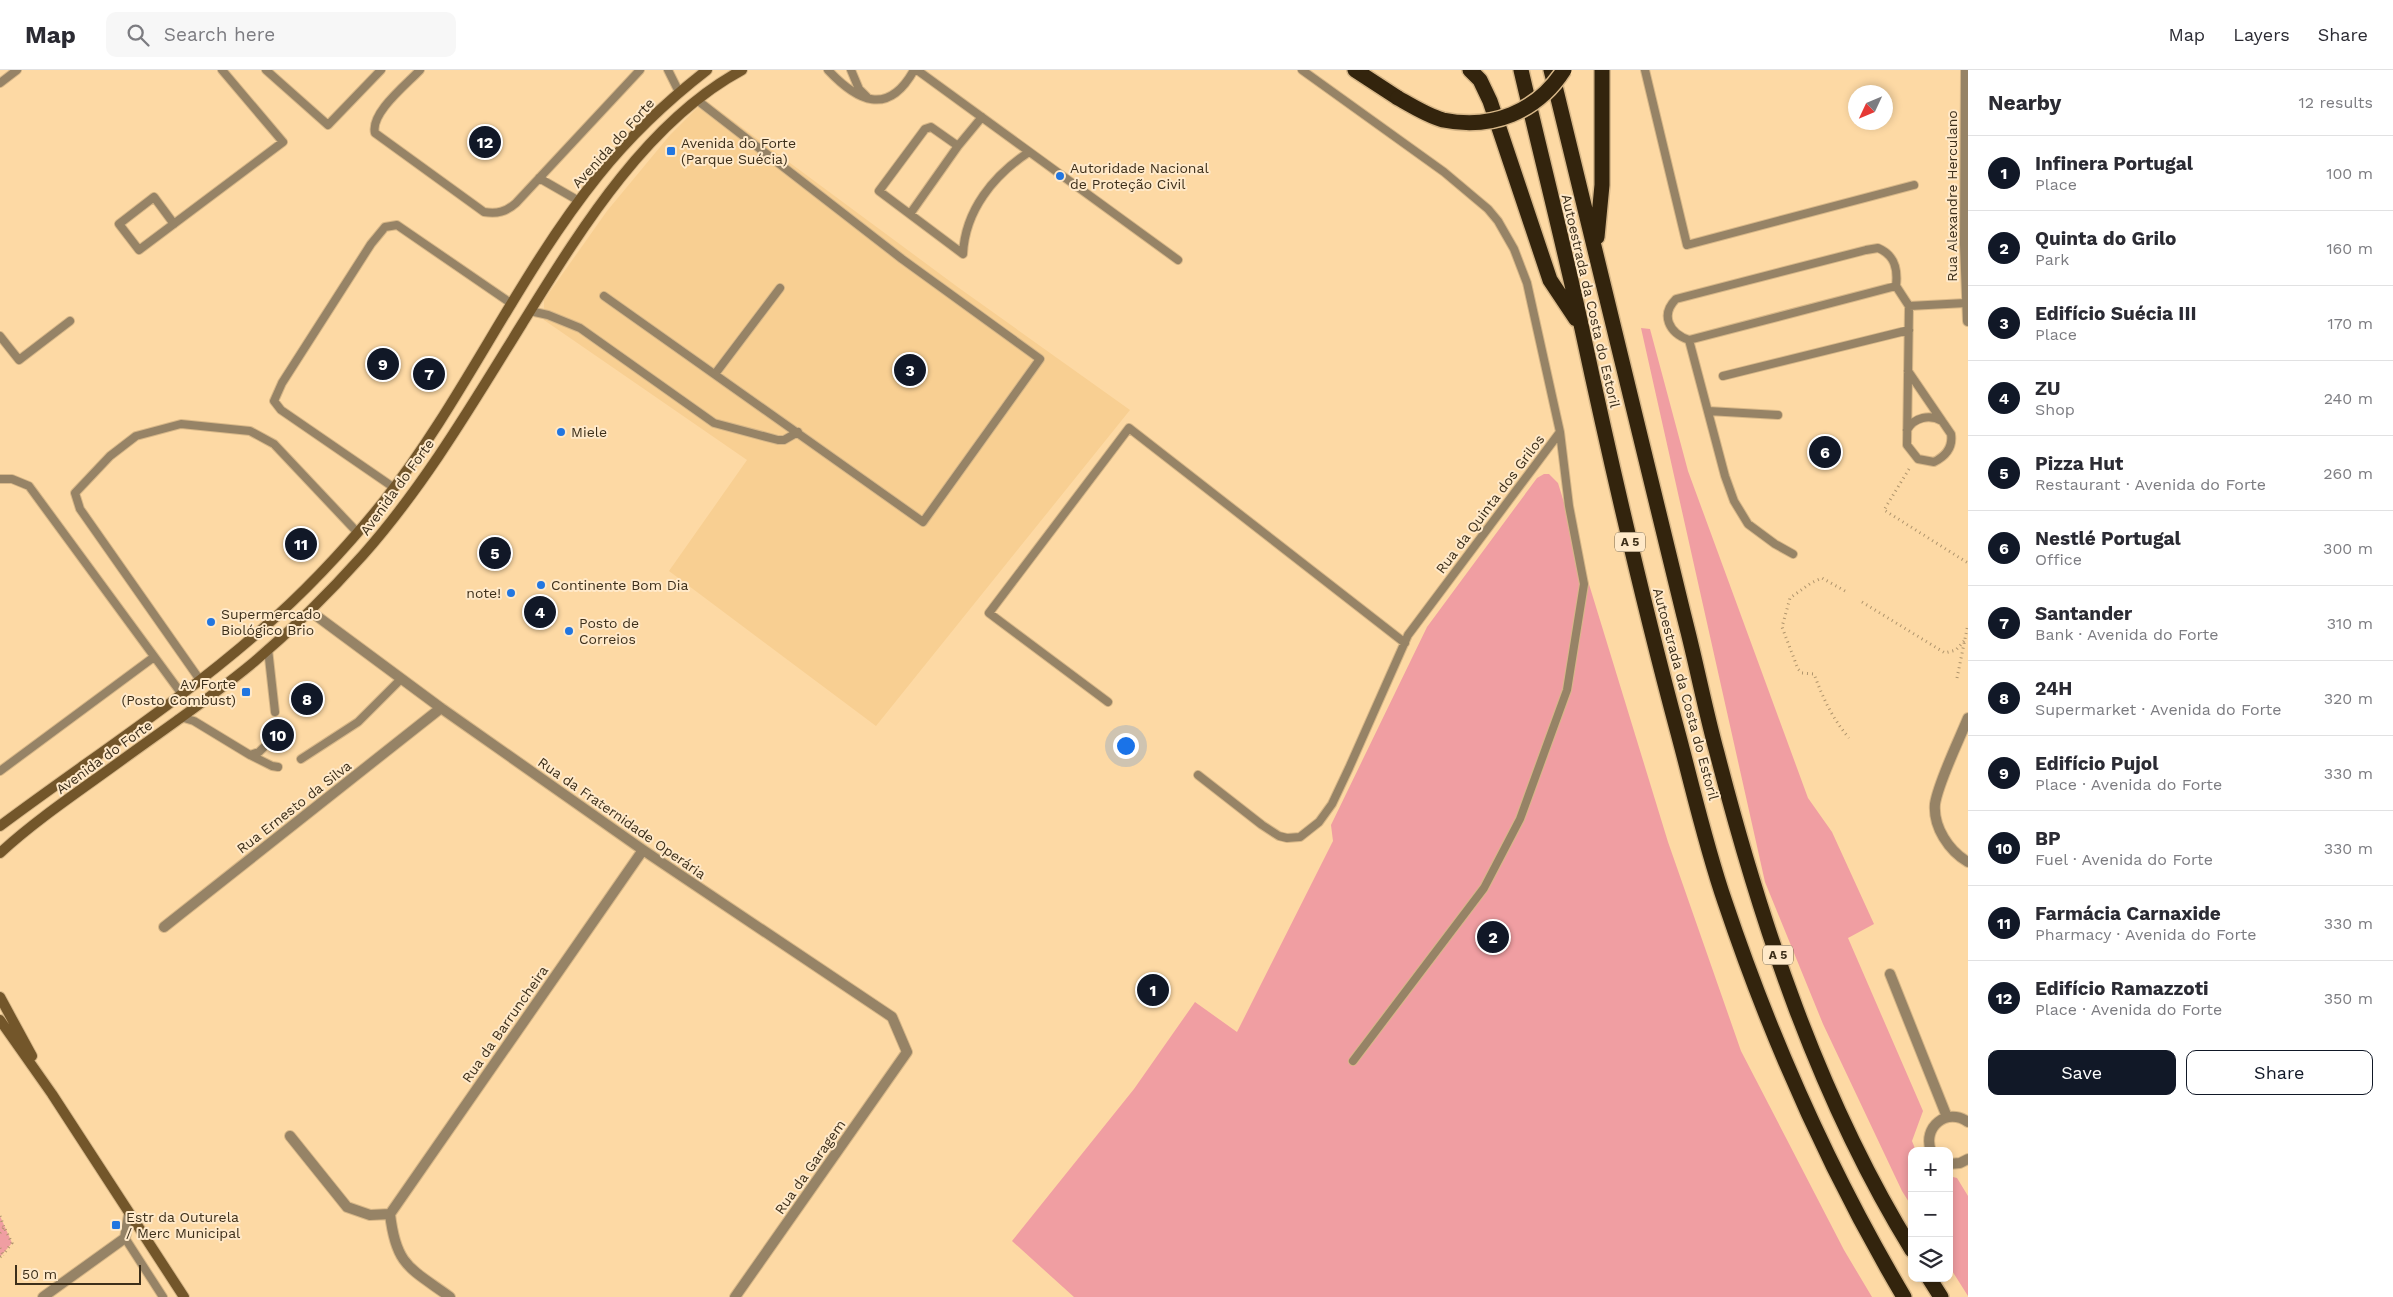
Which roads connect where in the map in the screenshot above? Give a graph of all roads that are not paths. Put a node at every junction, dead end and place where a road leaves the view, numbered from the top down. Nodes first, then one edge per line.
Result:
1 (17, 70) edge
2 (222, 70) edge
3 (266, 70) edge
4 (381, 70) edge
5 (420, 70) edge
6 (640, 70) edge
7 (668, 70) edge
8 (707, 70) edge
9 (742, 70) edge
10 (828, 70) edge
11 (851, 70) edge
12 (915, 70) edge
13 (1302, 70) edge
14 (1355, 70) edge
15 (1470, 70) edge
16 (1521, 70) edge
17 (1552, 70) edge
18 (1564, 70) edge
19 (1602, 70) edge
20 (1645, 70) edge
21 (1966, 70) edge
22 (0, 83) edge
23 (679, 92) junction
24 (869, 99) junction
25 (697, 100) junction
26 (1967, 111) edge
27 (982, 117) junction
28 (958, 146) junction
29 (1029, 152) junction
30 (1968, 158) edge
31 (539, 178) junction
32 (1914, 185) dead end
33 (579, 201) junction
34 (910, 214) junction
35 (174, 224) junction
36 (1595, 249) junction
37 (1178, 260) dead end
38 (1967, 277) edge
39 (1896, 286) junction
40 (780, 288) dead end
41 (604, 296) dead end
42 (1966, 303) junction
43 (512, 304) junction
44 (1910, 306) junction
45 (530, 311) junction
46 (70, 321) dead end
47 (1968, 321) edge
48 (1582, 328) junction
49 (1909, 330) junction
50 (0, 336) edge
51 (1689, 340) junction
52 (1908, 371) junction
53 (715, 374) junction
54 (1723, 376) dead end
55 (1708, 411) junction
56 (1778, 415) dead end
57 (1946, 423) junction
58 (1906, 431) junction
59 (798, 432) junction
60 (1560, 432) junction
61 (0, 479) edge
62 (394, 488) junction
63 (357, 532) junction
64 (1793, 554) dead end
65 (310, 611) junction
66 (1405, 643) junction
67 (268, 649) junction
68 (154, 657) junction
69 (401, 679) junction
70 (200, 680) junction
71 (181, 693) junction
72 (1108, 702) dead end
73 (440, 708) junction
74 (275, 712) dead end
75 (1968, 718) edge
76 (178, 719) junction
77 (263, 748) dead end
78 (250, 755) junction
79 (301, 759) dead end
80 (278, 767) dead end
81 (0, 771) edge
82 (1198, 775) dead end
83 (0, 826) edge
84 (643, 850) junction
85 (0, 854) edge
86 (1968, 862) edge
87 (164, 927) dead end
88 (1890, 974) dead end
89 (0, 997) edge
90 (0, 1020) edge
91 (907, 1052) joint
92 (1353, 1061) dead end
93 (52, 1094) junction
94 (1947, 1117) junction
95 (1968, 1122) edge
96 (290, 1136) dead end
97 (1930, 1147) edge
98 (1968, 1160) edge
99 (1953, 1164) edge
100 (390, 1214) junction
101 (129, 1215) junction
102 (125, 1238) junction
103 (1908, 1243) edge
104 (1932, 1282) edge
105 (43, 1297) edge
106 (163, 1297) edge
107 (184, 1297) edge
108 (450, 1297) edge
109 (735, 1297) edge
110 (1904, 1297) edge
111 (1941, 1297) edge

1 - 22 lane
2 - 35 lane
3 - 4 lane
5 - 31 lane
6 - 31 lane
7 - 23 lane
8 - 23 street, Avenida do Forte
9 - 25 street, Avenida do Forte
10 - 24 lane
11 - 24 lane
12 - 24 lane
12 - 27 lane
13 - 60 lane, Rua da Quinta dos Grilos
14 - 18 highway, bridge
15 - 48 highway
16 - 48 highway, Autoestrada da Costa do Estoril / A 5
17 - 36 highway, Autoestrada da Costa do Estoril / A 5
19 - 36 highway
20 - 32 lane
21 - 26 street, Rua Alexandre Herculano
23 - 33 street, Avenida do Forte
25 - 45 street, Avenida do Forte
25 - 59 lane
26 - 30 street, Rua Alexandre Herculano
27 - 28 lane
27 - 29 lane
28 - 34 lane
28 - 34 lane
29 - 34 lane
29 - 37 lane
30 - 38 street, Rua Alexandre Herculano
31 - 33 lane
33 - 43 street, Avenida do Forte
35 - 35 lane
36 - 103 highway, Autoestrada da Costa do Estoril / A 5
38 - 42 street, Rua Alexandre Herculano
39 - 44 lane
39 - 51 lane
39 - 51 lane
40 - 53 lane
41 - 53 lane
42 - 44 lane
42 - 47 street, Rua Alexandre Herculano
43 - 62 street, Avenida do Forte
43 - 62 lane
44 - 49 lane
45 - 59 lane
45 - 65 street, Avenida do Forte
46 - 50 lane
48 - 110 highway, Autoestrada da Costa do Estoril / A 5
49 - 52 lane
49 - 54 lane
51 - 55 lane
52 - 57 lane
52 - 58 lane
53 - 59 lane
55 - 56 lane
55 - 64 lane
57 - 58 lane
57 - 58 lane
60 - 66 lane, Rua da Quinta dos Grilos
60 - 92 lane
61 - 68 lane
62 - 63 street, Avenida do Forte
63 - 70 street, Avenida do Forte
63 - 70 lane
65 - 67 street, Avenida do Forte
65 - 69 street, Rua da Fraternidade Operária
66 - 72 lane
66 - 82 lane, Rua da Quinta dos Grilos
67 - 74 lane
67 - 76 street, Avenida do Forte
68 - 71 lane
68 - 81 lane
69 - 73 street, Rua da Fraternidade Operária
69 - 79 lane
70 - 71 street, Avenida do Forte
71 - 83 street, Avenida do Forte
73 - 84 street, Rua da Fraternidade Operária
73 - 87 street, Rua Ernesto da Silva
75 - 86 street
76 - 78 lane
76 - 85 street, Avenida do Forte
77 - 78 lane
78 - 80 lane
84 - 91 street, Rua da Fraternidade Operária
84 - 100 street, Rua da Barruncheira
88 - 94 street
89 - 93 street
90 - 93 street
91 - 109 street, Rua da Garagem
93 - 101 street
94 - 95 street
94 - 97 street
96 - 100 street
98 - 99 street
100 - 108 street
101 - 102 street
101 - 107 street
102 - 105 street
102 - 106 lane
104 - 111 highway

